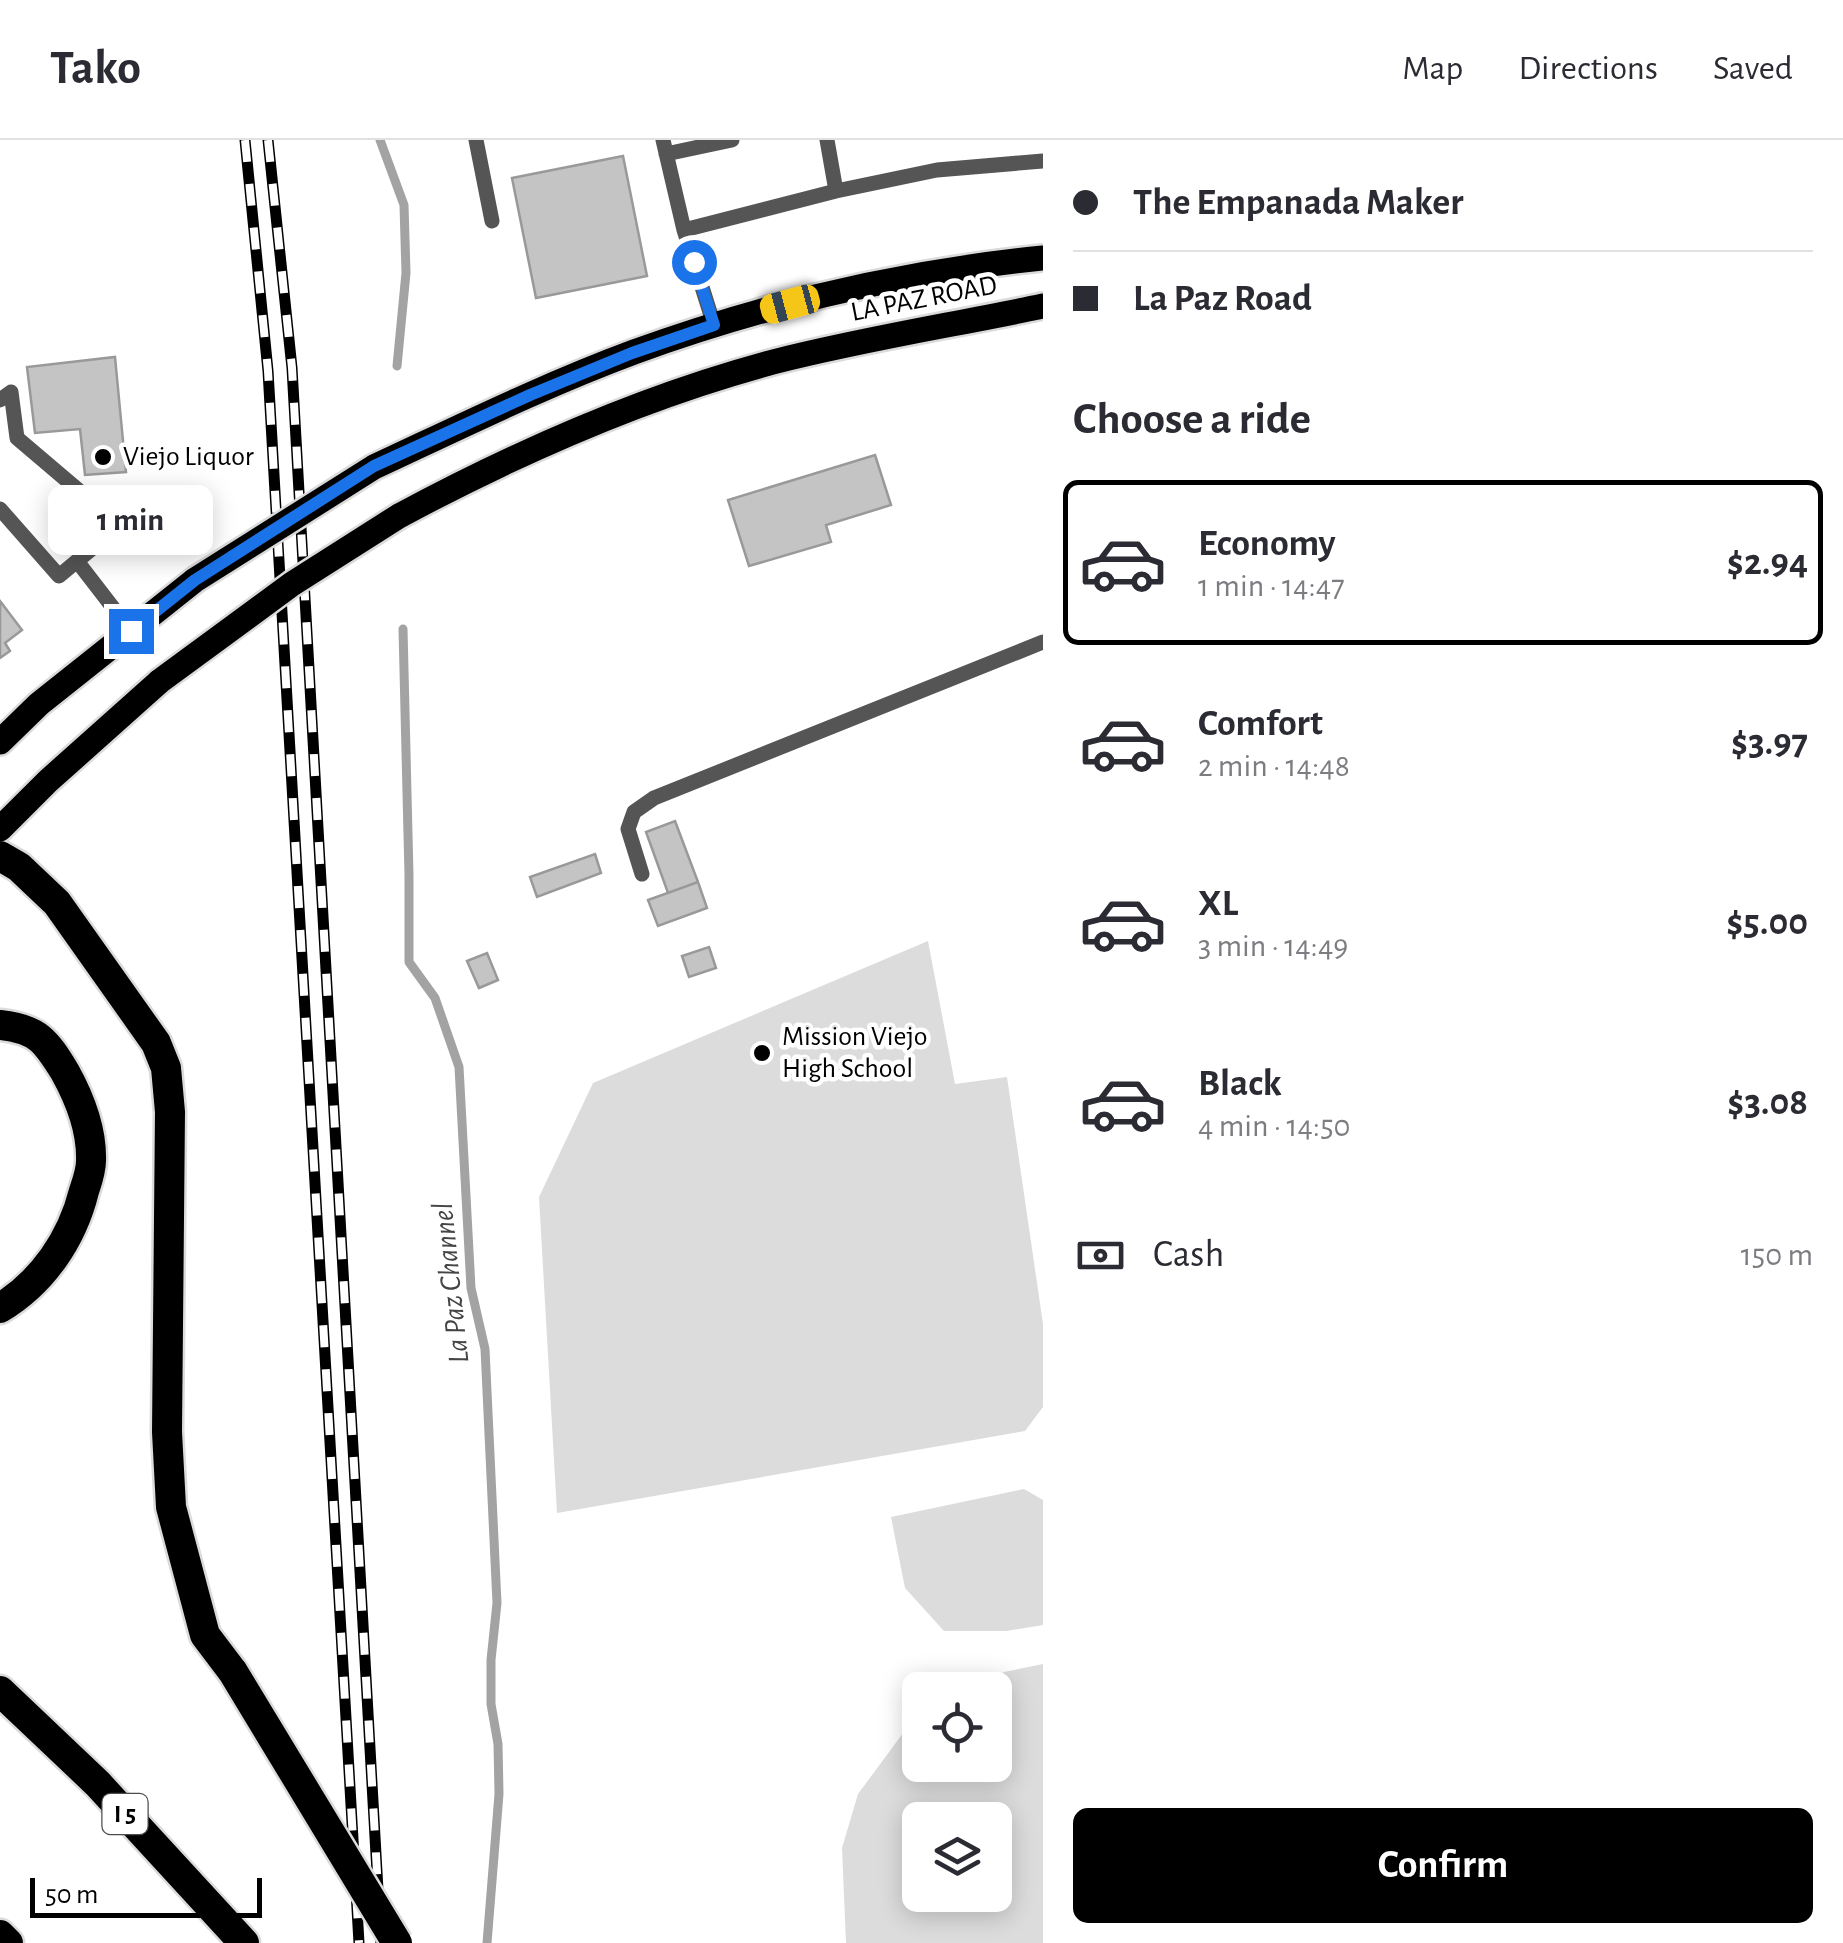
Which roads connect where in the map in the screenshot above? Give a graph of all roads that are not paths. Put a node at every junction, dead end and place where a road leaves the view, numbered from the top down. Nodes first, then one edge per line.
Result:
1 (476, 140) edge
2 (732, 140) edge
3 (827, 140) edge
4 (664, 147) edge
5 (1043, 161) edge
6 (836, 190) junction
7 (492, 221) dead end
8 (684, 230) junction
9 (1043, 258) edge
10 (1043, 306) edge
11 (714, 325) junction
12 (0, 400) edge
13 (0, 509) edge
14 (77, 561) junction
15 (131, 631) junction
16 (1043, 642) edge
17 (0, 742) edge
18 (0, 830) edge
19 (0, 856) edge
20 (642, 874) dead end
21 (0, 1025) edge
22 (0, 1308) edge
23 (0, 1691) edge
24 (0, 1935) edge
25 (8, 1943) edge
26 (244, 1943) edge
27 (397, 1943) edge

1 - 7 lane
2 - 4 lane
3 - 6 lane
4 - 8 lane
5 - 6 lane
6 - 8 lane
8 - 11 lane
9 - 11 main road, LA PAZ ROAD
10 - 18 main road, LA PAZ ROAD, bridge
11 - 15 main road, LA PAZ ROAD, bridge
12 - 14 lane
13 - 14 lane
14 - 15 lane
15 - 17 main road, LA PAZ ROAD
16 - 20 lane
19 - 27 highway, bridge
21 - 22 highway
23 - 26 highway, I 5
24 - 25 highway

